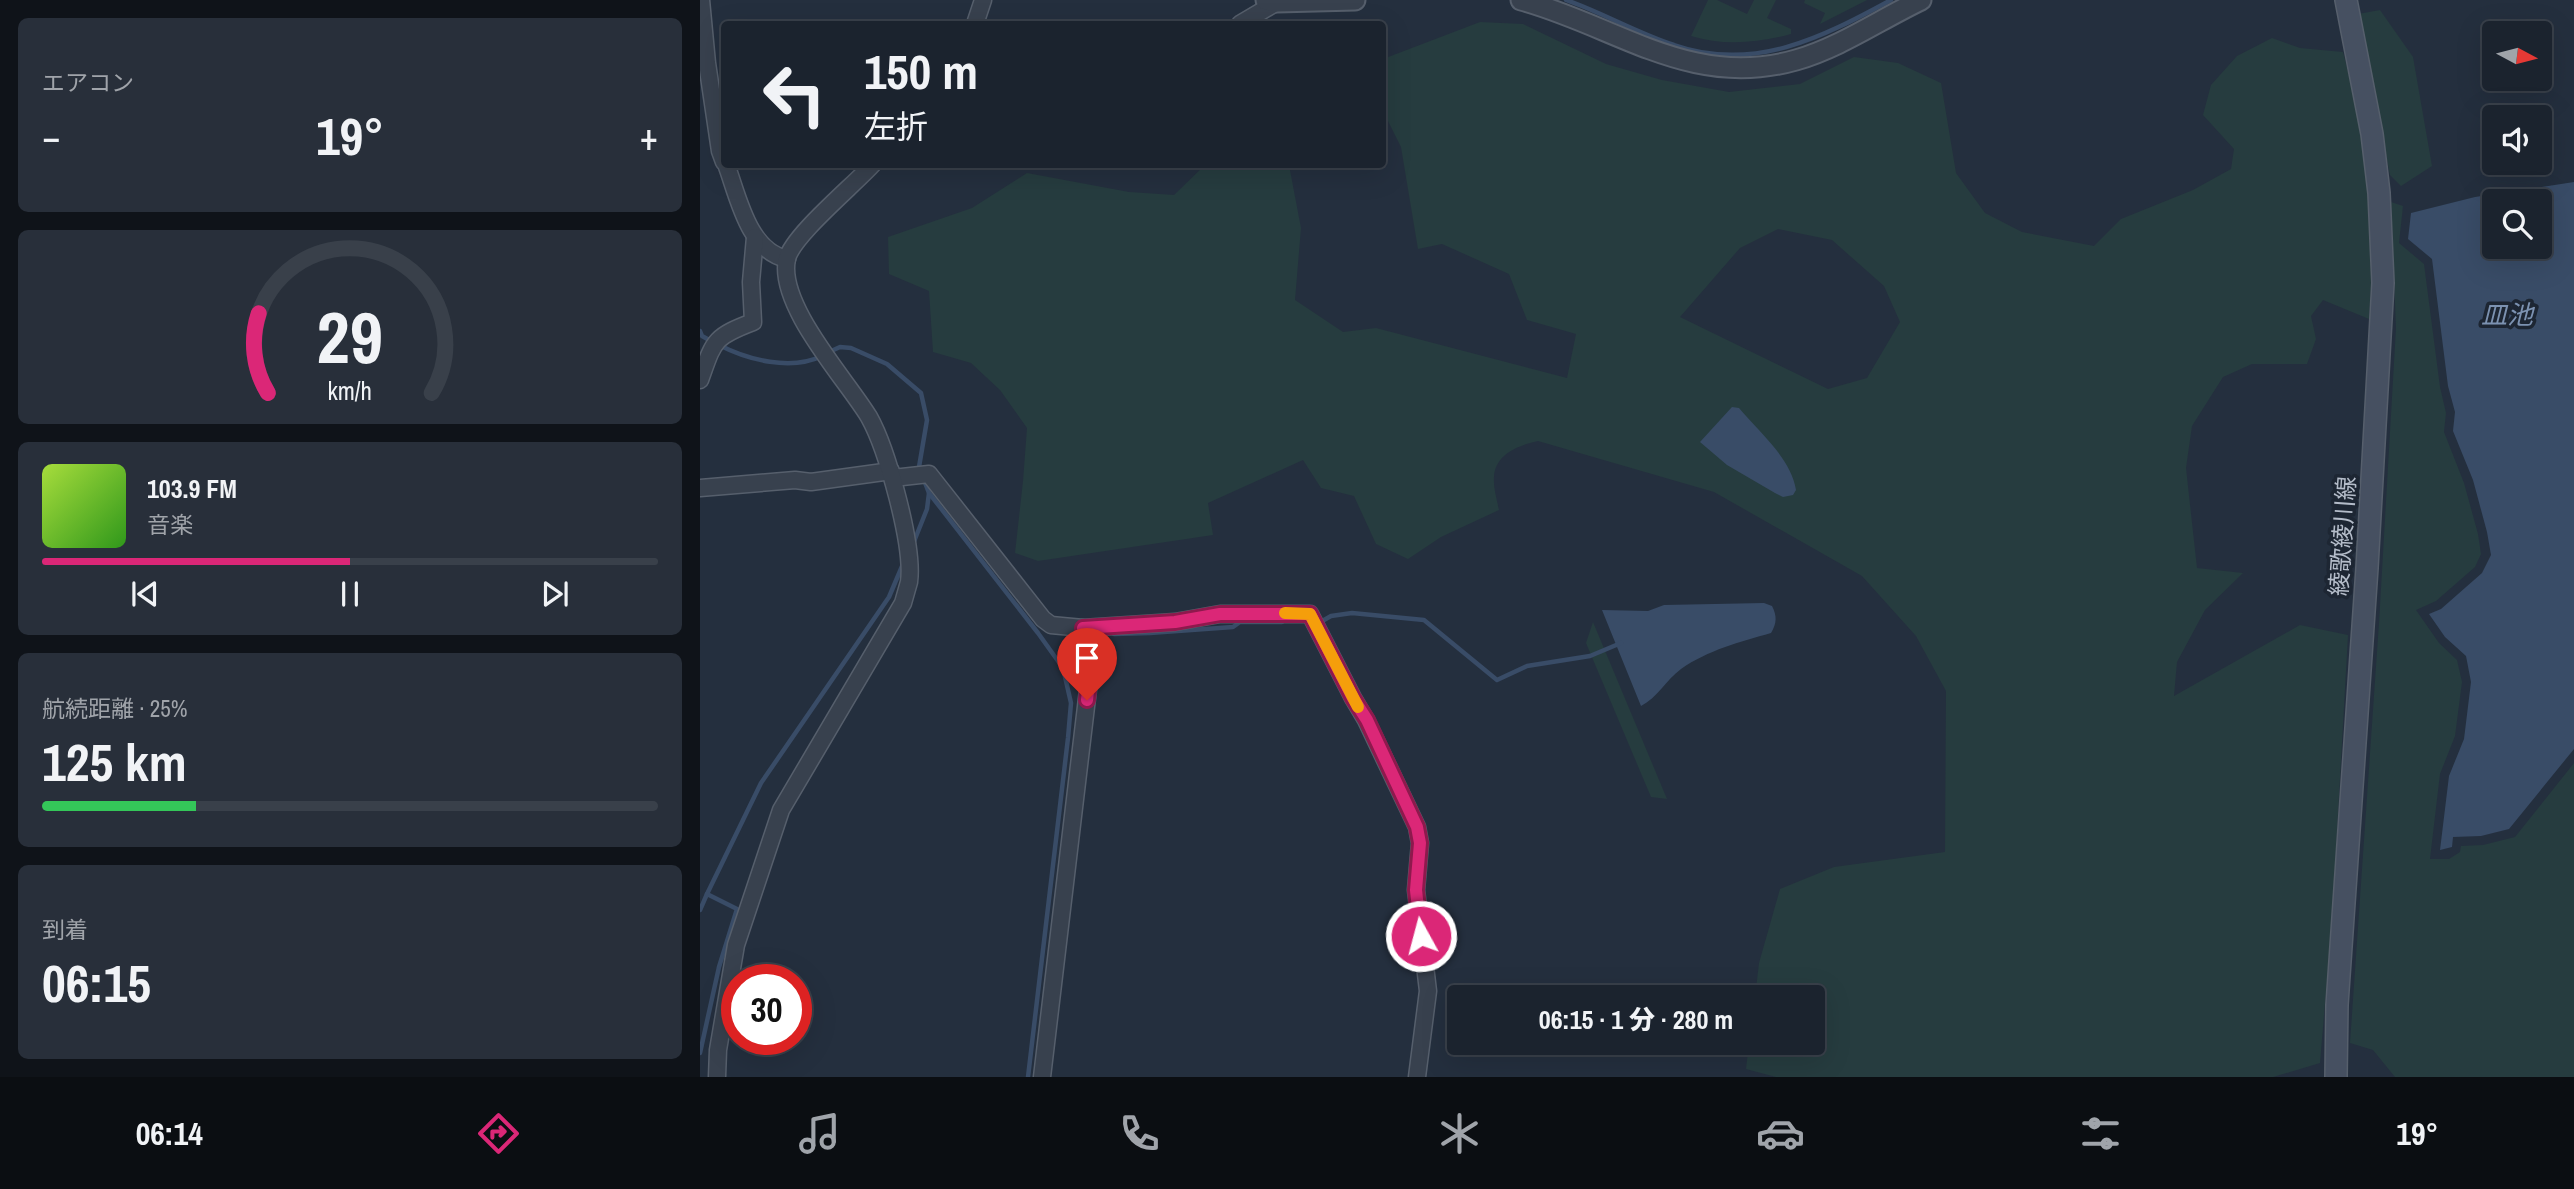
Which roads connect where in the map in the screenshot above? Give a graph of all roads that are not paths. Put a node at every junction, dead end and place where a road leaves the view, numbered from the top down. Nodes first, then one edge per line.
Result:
1 (701, 0) edge
2 (983, 0) edge
3 (1355, 0) edge
4 (1521, 0) edge
5 (1921, 0) edge
6 (2346, 0) edge
7 (1271, 1) edge
8 (976, 21) edge
9 (1244, 21) edge
10 (721, 153) edge
11 (727, 168) edge
12 (869, 168) edge
13 (755, 237) junction
14 (787, 259) junction
15 (700, 380) edge
16 (892, 475) junction
17 (700, 488) edge
18 (1083, 628) junction
19 (717, 1077) edge
20 (1042, 1077) edge
21 (1417, 1077) edge
22 (2336, 1077) edge

1 - 10 street
2 - 8 street
3 - 7 street
4 - 5 street
6 - 22 main road, 綾歌綾川線
7 - 9 street
11 - 13 street
12 - 14 street
13 - 14 street
13 - 15 street
14 - 16 street
16 - 17 street
16 - 18 street
16 - 19 street
18 - 20 street
18 - 21 street

